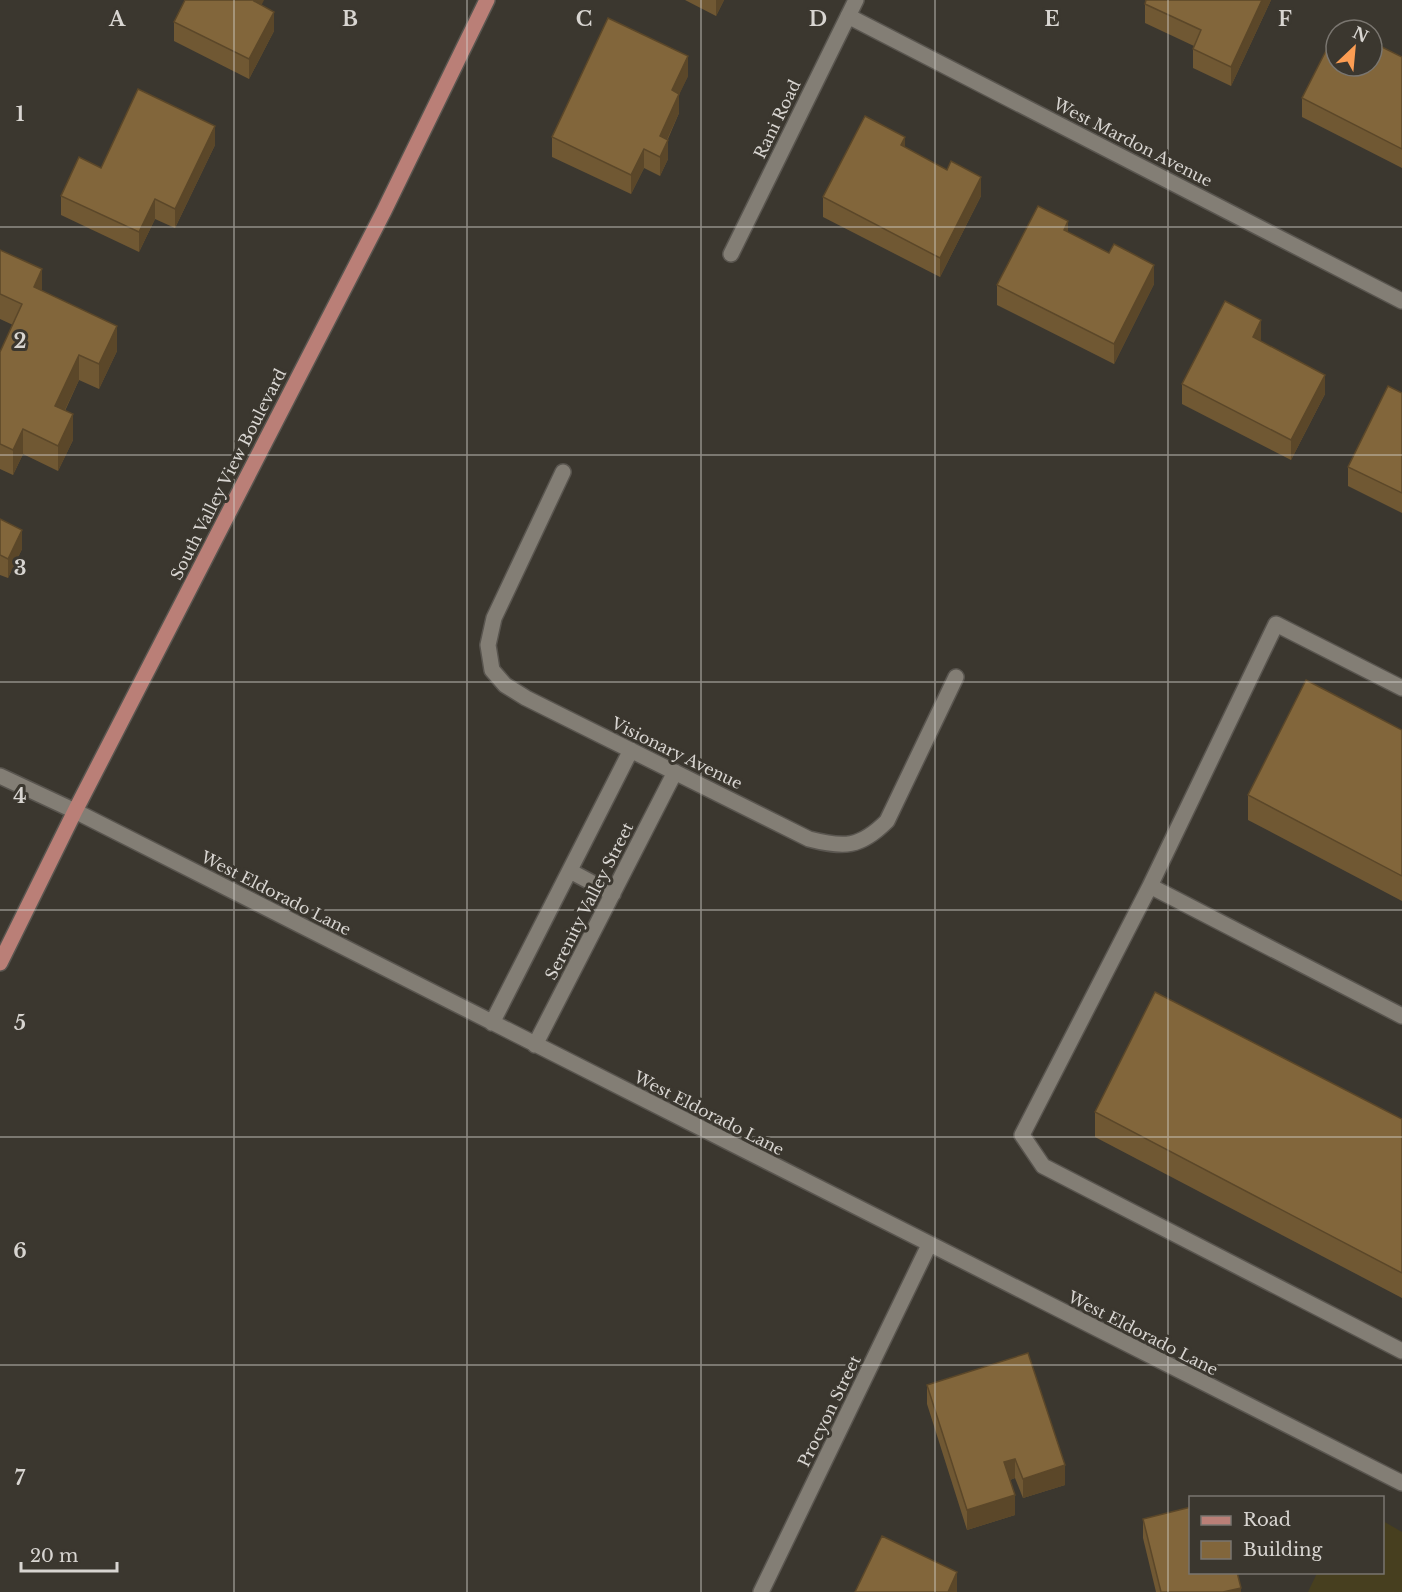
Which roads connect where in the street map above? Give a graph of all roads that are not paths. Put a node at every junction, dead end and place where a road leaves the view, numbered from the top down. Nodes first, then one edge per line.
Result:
1 (487, 0) edge
2 (856, 0) edge
3 (848, 16) junction
4 (732, 254) dead end
5 (1402, 301) edge
6 (562, 472) dead end
7 (956, 677) dead end
8 (1402, 688) edge
9 (631, 750) junction
10 (675, 772) junction
11 (0, 776) edge
12 (75, 811) junction
13 (570, 871) junction
14 (1150, 886) junction
15 (613, 894) junction
16 (0, 963) edge
17 (1402, 1016) edge
18 (492, 1023) junction
19 (535, 1045) junction
20 (929, 1245) junction
21 (1402, 1351) edge
22 (1402, 1483) edge
23 (762, 1592) edge

1 - 12 main road, South Valley View Boulevard
2 - 3 street, Rani Road
3 - 4 street, Rani Road
3 - 5 street, West Mardon Avenue
6 - 9 street, Visionary Avenue
7 - 10 street, Visionary Avenue
8 - 14 street
9 - 10 street, Visionary Avenue
9 - 13 street, Serenity Valley Street
10 - 15 street, Serenity Valley Street
11 - 12 street, West Eldorado Lane
12 - 16 main road, South Valley View Boulevard
12 - 18 street, West Eldorado Lane
13 - 15 street
13 - 18 street, Serenity Valley Street
14 - 17 street
14 - 21 street
15 - 19 street, Serenity Valley Street
18 - 19 street, West Eldorado Lane
19 - 20 street, West Eldorado Lane
20 - 22 street, West Eldorado Lane
20 - 23 street, Procyon Street

